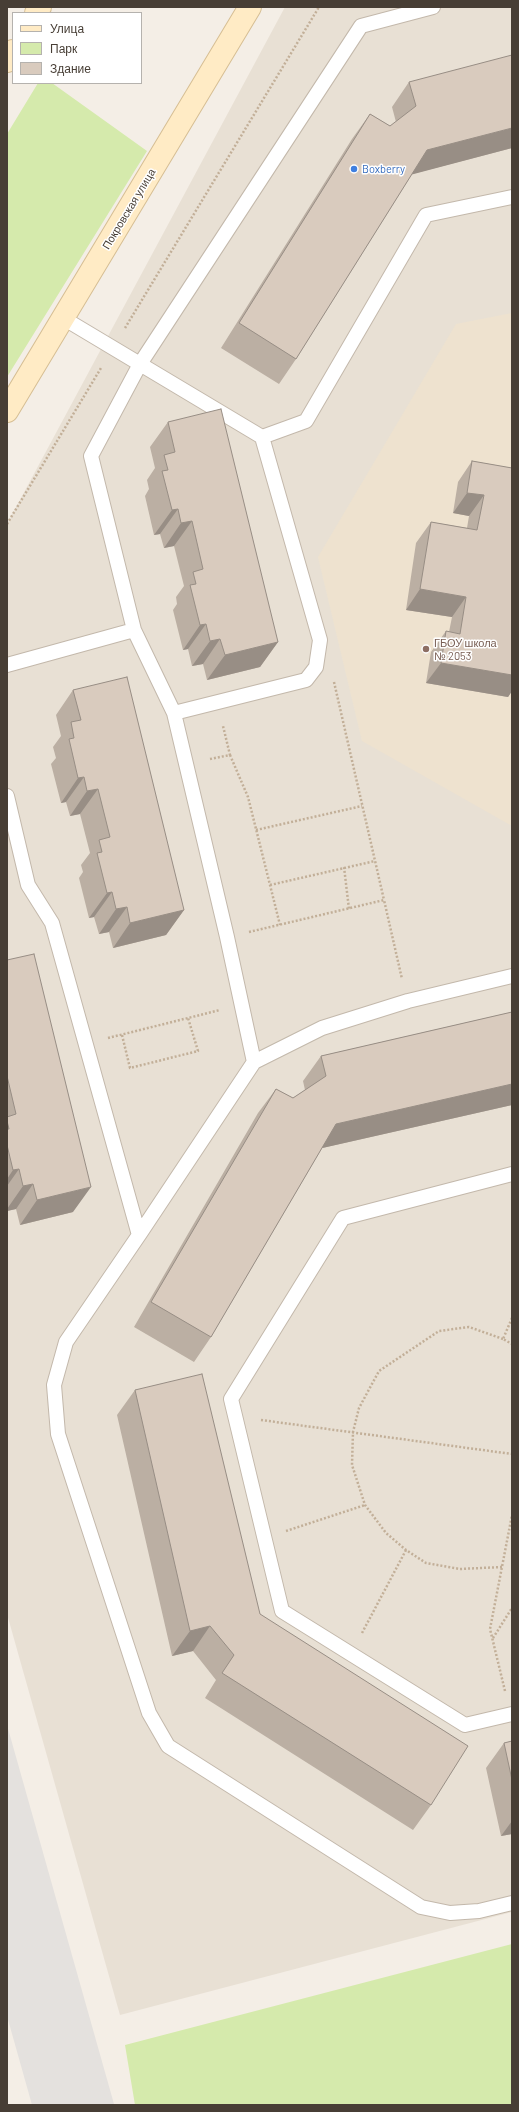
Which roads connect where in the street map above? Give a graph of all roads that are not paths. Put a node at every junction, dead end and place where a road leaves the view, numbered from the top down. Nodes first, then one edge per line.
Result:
1 (250, 7) edge
2 (433, 7) edge
3 (512, 197) edge
4 (63, 318) junction
5 (140, 364) junction
6 (7, 411) edge
7 (262, 437) junction
8 (134, 630) junction
9 (7, 665) edge
10 (174, 713) junction
11 (7, 796) edge
12 (512, 976) edge
13 (254, 1062) junction
14 (512, 1174) edge
15 (139, 1235) junction
16 (512, 1714) edge
17 (512, 1903) edge

1 - 4 main road, Покровская улица
2 - 5 lane
3 - 7 lane
4 - 5 lane
4 - 6 main road, Покровская улица
5 - 7 lane
5 - 8 lane
7 - 10 lane
8 - 9 lane
8 - 10 lane
10 - 13 lane
11 - 15 lane
12 - 13 lane
13 - 15 lane
14 - 16 lane
15 - 17 lane

